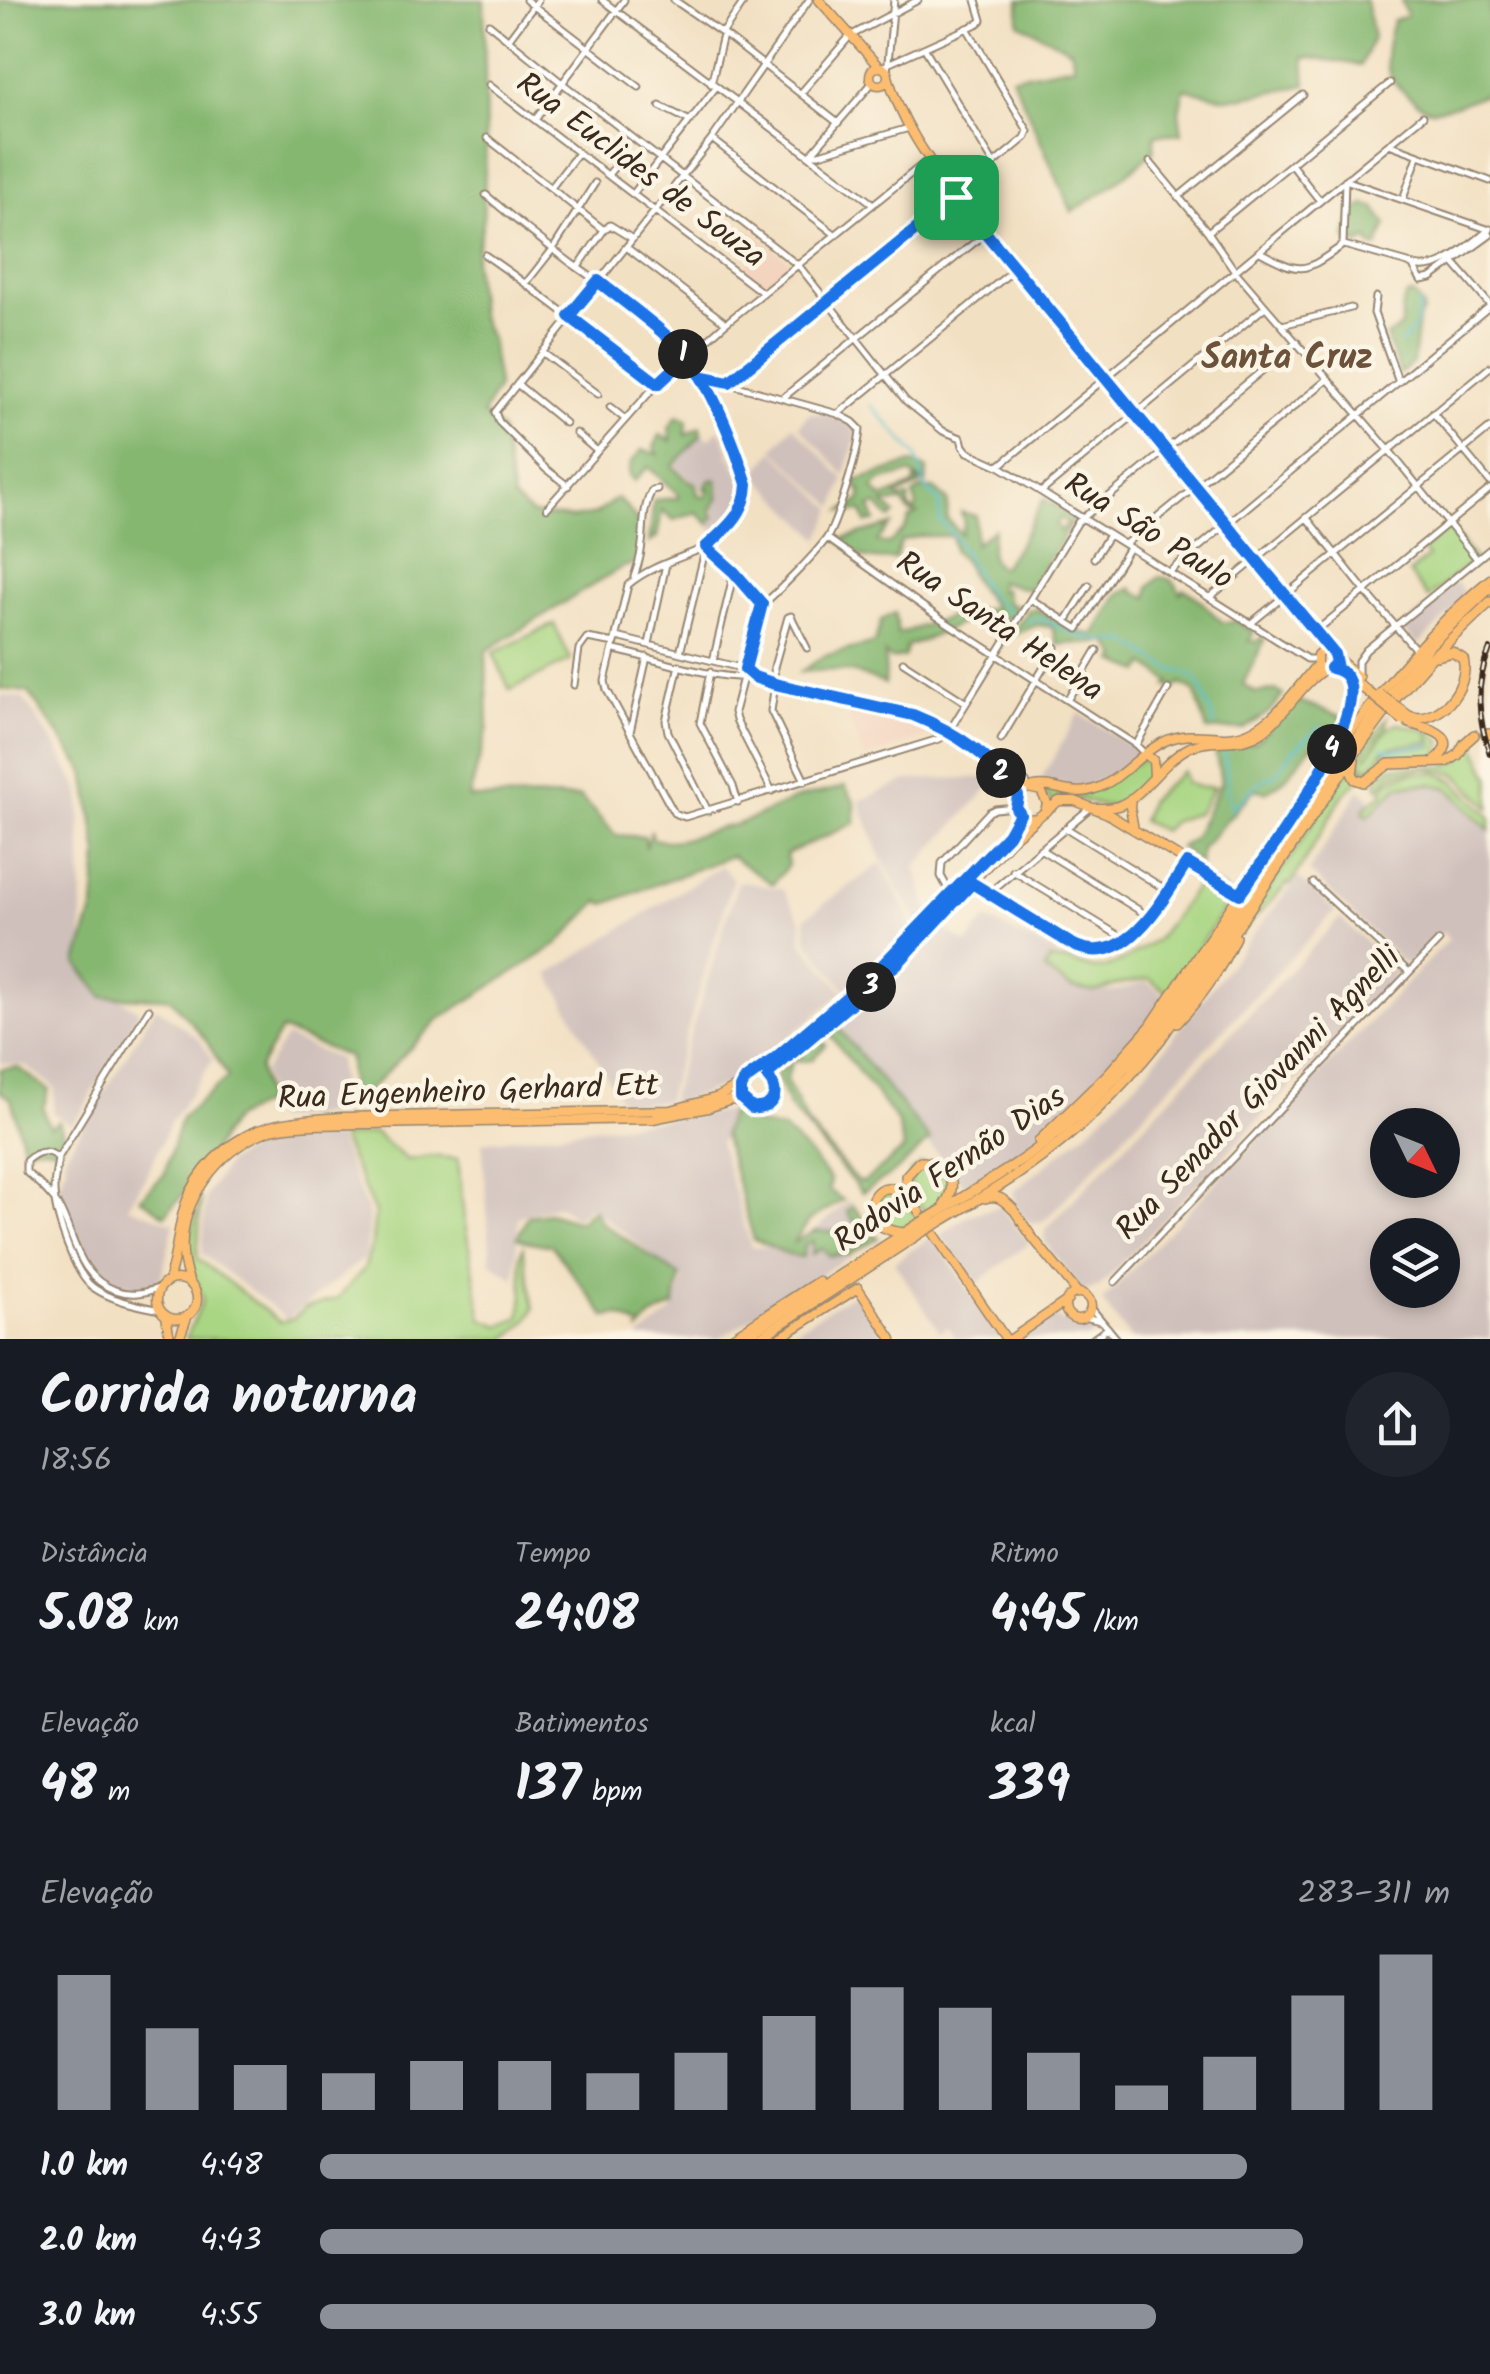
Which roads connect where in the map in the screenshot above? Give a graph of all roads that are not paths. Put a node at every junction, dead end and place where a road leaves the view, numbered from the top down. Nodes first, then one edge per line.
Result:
1 (526, 0) edge
2 (602, 0) edge
3 (624, 0) edge
4 (674, 0) edge
5 (745, 0) edge
6 (809, 0) edge
7 (820, 0) edge
8 (894, 0) edge
9 (918, 0) edge
10 (976, 0) edge
11 (536, 3) edge
12 (616, 10) junction
13 (894, 11) junction
14 (489, 24) dead end
15 (968, 28) junction
16 (723, 35) junction
17 (850, 36) junction
18 (508, 40) junction
19 (587, 47) junction
20 (924, 48) junction
21 (764, 64) junction
22 (881, 73) junction
23 (1390, 83) dead end
24 (562, 84) junction
25 (489, 85) dead end
26 (714, 85) junction
27 (639, 87) dead end
28 (801, 93) junction
29 (1303, 95) dead end
30 (738, 103) junction
31 (660, 106) dead end
32 (1423, 116) dead end
33 (535, 120) junction
34 (690, 121) junction
35 (838, 122) junction
36 (910, 128) junction
37 (487, 138) dead end
38 (712, 139) junction
39 (1389, 144) junction
40 (578, 153) junction
41 (624, 155) dead end
42 (810, 155) junction
43 (1418, 156) junction
44 (660, 158) junction
45 (928, 160) junction
46 (1150, 162) dead end
47 (994, 164) junction
48 (1291, 164) junction
49 (608, 175) junction
50 (683, 175) junction
51 (1346, 180) junction
52 (1490, 180) edge
53 (595, 183) dead end
54 (551, 188) junction
55 (633, 194) junction
56 (486, 195) dead end
57 (956, 197) junction
58 (1178, 197) junction
59 (1403, 199) junction
60 (1320, 202) junction
61 (873, 204) junction
62 (576, 209) junction
63 (655, 210) junction
64 (604, 230) junction
65 (1490, 231) edge
66 (1208, 232) junction
67 (986, 233) junction
68 (836, 235) junction
69 (632, 239) junction
70 (1343, 245) junction
71 (626, 246) junction
72 (553, 249) junction
73 (1259, 252) junction
74 (485, 255) dead end
75 (1452, 260) junction
76 (799, 266) junction
77 (578, 267) junction
78 (1016, 268) junction
79 (1414, 268) junction
80 (1235, 272) junction
81 (598, 281) junction
82 (526, 282) junction
83 (763, 293) junction
84 (1376, 297) dead end
85 (828, 302) junction
86 (1490, 306) edge
87 (1266, 308) junction
88 (1351, 308) dead end
89 (569, 316) junction
90 (726, 323) junction
91 (1282, 326) junction
92 (857, 339) junction
93 (1297, 342) junction
94 (542, 352) junction
95 (687, 357) junction
96 (1490, 367) edge
97 (886, 375) junction
98 (701, 376) junction
99 (1107, 377) junction
100 (1328, 379) junction
101 (1398, 380) junction
102 (726, 382) junction
103 (517, 384) junction
104 (658, 384) junction
105 (710, 393) junction
106 (598, 394) dead end
107 (784, 397) junction
108 (610, 406) dead end
109 (1136, 413) junction
110 (1433, 413) junction
111 (838, 414) junction
112 (1358, 414) junction
113 (625, 418) junction
114 (565, 423) dead end
115 (1490, 428) edge
116 (576, 433) dead end
117 (1388, 449) junction
118 (1463, 449) junction
119 (1165, 450) junction
120 (596, 451) junction
121 (999, 466) junction
122 (568, 486) junction
123 (1490, 486) edge
124 (1194, 487) junction
125 (1418, 487) junction
126 (657, 489) dead end
127 (1041, 492) junction
128 (547, 508) dead end
129 (1306, 517) junction
130 (1081, 518) junction
131 (1226, 524) junction
132 (1448, 524) junction
133 (1109, 536) junction
134 (827, 538) junction
135 (1126, 546) junction
136 (706, 547) junction
137 (1490, 549) edge
138 (1336, 554) junction
139 (1094, 558) dead end
140 (1256, 559) junction
141 (1477, 560) junction
142 (666, 564) junction
143 (734, 572) junction
144 (1168, 572) junction
145 (634, 580) junction
146 (1490, 583) edge
147 (1088, 585) dead end
148 (1365, 591) junction
149 (1285, 595) junction
150 (1081, 597) junction
151 (1210, 597) junction
152 (1030, 598) junction
153 (1490, 602) edge
154 (1462, 603) joint
155 (762, 604) junction
156 (1094, 605) junction
157 (1066, 621) junction
158 (1250, 624) junction
159 (1394, 626) junction
160 (1318, 634) junction
161 (615, 643) junction
162 (648, 645) junction
163 (1056, 647) dead end
164 (807, 648) dead end
165 (1097, 650) dead end
166 (1417, 651) junction
167 (680, 653) junction
168 (995, 653) junction
169 (1334, 654) junction
170 (647, 657) junction
171 (1430, 659) junction
172 (713, 661) junction
173 (903, 662) dead end
174 (1322, 662) junction
175 (679, 665) junction
176 (745, 669) junction
177 (710, 672) junction
178 (1347, 674) junction
179 (754, 677) junction
180 (742, 678) junction
181 (1037, 679) junction
182 (1363, 683) junction
183 (775, 684) junction
184 (574, 685) dead end
185 (1168, 690) dead end
186 (1068, 700) junction
187 (965, 702) junction
188 (1406, 718) junction
189 (948, 733) junction
190 (629, 734) junction
191 (1474, 736) dead end
192 (1001, 740) dead end
193 (1136, 745) junction
194 (1358, 748) junction
195 (1145, 754) junction
196 (1434, 762) junction
197 (994, 763) junction
198 (1154, 776) junction
199 (804, 780) junction
200 (1030, 788) junction
201 (772, 791) junction
202 (1308, 794) junction
203 (1018, 796) junction
204 (1132, 798) junction
205 (738, 802) junction
206 (1090, 808) junction
207 (708, 811) junction
208 (1018, 811) junction
209 (1041, 815) junction
210 (1066, 828) junction
211 (1134, 830) junction
212 (1040, 849) junction
213 (1187, 863) junction
214 (1013, 871) junction
215 (1313, 882) dead end
216 (972, 883) junction
217 (1168, 891) junction
218 (990, 893) junction
219 (951, 894) junction
220 (1240, 894) junction
221 (1150, 917) junction
222 (1126, 941) junction
223 (1439, 942) dead end
224 (894, 960) junction
225 (1408, 972) junction
226 (149, 1009) dead end
227 (752, 1075) junction
228 (768, 1078) junction
229 (742, 1083) junction
230 (744, 1102) junction
231 (58, 1158) junction
232 (1019, 1167) junction
233 (908, 1196) junction
234 (973, 1201) junction
235 (57, 1204) junction
236 (1013, 1209) junction
237 (937, 1216) junction
238 (920, 1229) junction
239 (904, 1233) junction
240 (856, 1264) junction
241 (1057, 1269) junction
242 (818, 1281) joint
243 (1115, 1282) dead end
244 (164, 1284) junction
245 (190, 1284) junction
246 (1078, 1294) junction
247 (1067, 1302) junction
248 (163, 1313) junction
249 (1088, 1313) junction
250 (188, 1315) junction
251 (1105, 1325) junction
252 (170, 1339) edge
253 (179, 1339) edge
254 (729, 1339) edge
255 (741, 1339) edge
256 (758, 1339) edge
257 (778, 1339) edge
258 (892, 1339) edge
259 (1008, 1339) edge
260 (1093, 1339) edge
261 (1117, 1339) edge

1 - 11 street
2 - 12 street
3 - 12 street
4 - 16 street
5 - 16 street
6 - 21 street
7 - 17 main road
8 - 13 street
9 - 13 street
10 - 15 street
11 - 18 street
11 - 19 street
12 - 19 street
12 - 26 street
13 - 17 street
13 - 22 street
14 - 18 street, Rua São Paulo
15 - 20 street
15 - 47 street
16 - 21 street
16 - 26 street
17 - 22 main road
17 - 28 street
18 - 24 street, Rua São Paulo
19 - 24 street
19 - 27 street
20 - 22 street
20 - 47 street
21 - 28 street
21 - 30 street
22 - 35 street
22 - 36 main road
23 - 48 street
24 - 33 street
24 - 44 street, Rua São Paulo
25 - 33 street, Rua Euclides de Souza
26 - 30 street
26 - 34 street
28 - 35 street
29 - 58 street
30 - 38 street
30 - 42 street
31 - 34 street
32 - 39 street
33 - 40 street, Rua Euclides de Souza
34 - 44 street
35 - 42 street
36 - 42 street
36 - 45 main road
37 - 54 street
38 - 50 street
38 - 68 street
39 - 43 street
39 - 51 street
40 - 49 street, Rua Euclides de Souza
40 - 54 street
41 - 49 street
42 - 61 street
43 - 52 street
43 - 59 street
44 - 50 street, Rua São Paulo
44 - 55 street
45 - 57 main road
45 - 61 street
46 - 58 street
47 - 57 street
48 - 60 street
48 - 66 street
49 - 55 street, Rua Euclides de Souza
50 - 63 street
50 - 76 street, Rua São Paulo
51 - 59 street
51 - 60 street
51 - 70 street
53 - 62 street
54 - 62 street
55 - 63 street, Rua Euclides de Souza
56 - 72 street
57 - 67 main road
57 - 85 street
58 - 66 street
59 - 65 street
60 - 73 street
61 - 68 street
62 - 64 street
62 - 72 street
63 - 69 street
63 - 83 street, Rua Euclides de Souza
64 - 69 street
64 - 77 street
65 - 75 street
66 - 80 street
67 - 78 main road
67 - 92 street
68 - 76 street
69 - 71 street
70 - 73 street
70 - 79 street
71 - 81 street
71 - 90 street
72 - 77 street
72 - 82 street
73 - 80 street
74 - 82 street
75 - 79 street
75 - 79 street
75 - 86 street
76 - 83 street
76 - 85 street, Rua São Paulo
77 - 81 street
78 - 97 street
78 - 99 main road
80 - 87 street
80 - 99 street
81 - 89 street
81 - 95 street
82 - 89 street
83 - 90 street
84 - 101 street
85 - 92 street, Rua São Paulo
85 - 102 street
86 - 101 street
87 - 91 street
87 - 109 street
88 - 91 street
89 - 94 street
89 - 104 street
90 - 95 street
91 - 93 street
92 - 97 street, Rua São Paulo
92 - 107 street
93 - 100 street
93 - 119 street
94 - 103 street
94 - 106 street
95 - 98 street
95 - 104 street
96 - 110 street
97 - 111 street
97 - 121 street, Rua São Paulo
98 - 102 street
98 - 105 street
99 - 109 main road
99 - 121 street
100 - 112 street
100 - 124 street
101 - 112 street
102 - 105 street
102 - 107 street
103 - 114 street
103 - 122 street
104 - 113 street
105 - 136 street
107 - 111 street
108 - 113 street
109 - 119 main road
109 - 127 street
110 - 117 street
110 - 118 street
111 - 134 street
112 - 117 street
112 - 131 street
113 - 120 street
115 - 118 street
116 - 120 street
117 - 125 street
117 - 129 street
118 - 123 street
118 - 125 street
119 - 124 main road
119 - 130 street
120 - 122 street
121 - 127 street, Rua São Paulo
122 - 128 street
123 - 132 street
124 - 131 main road
124 - 135 street
125 - 132 street
125 - 138 street
126 - 145 street
127 - 130 street, Rua São Paulo
129 - 138 street
129 - 140 street
130 - 133 street, Rua São Paulo
130 - 152 street
131 - 140 main road
131 - 144 street
132 - 141 street
132 - 148 street
133 - 135 street, Rua São Paulo
133 - 139 street
134 - 155 street
134 - 168 street, Rua Santa Helena
135 - 144 street, Rua São Paulo
135 - 156 street
136 - 142 street
136 - 143 street
136 - 167 street
137 - 141 street
138 - 148 street
138 - 149 street
140 - 149 main road
140 - 151 street
141 - 159 street
142 - 145 street
142 - 162 street
143 - 155 street
143 - 172 street
144 - 151 street, Rua São Paulo
145 - 161 street
146 - 154 highway
146 - 232 highway, Rodovia Fernão Dias
147 - 150 street
148 - 159 street
148 - 160 street
149 - 158 street
149 - 160 main road
150 - 156 street
150 - 157 street
151 - 158 street, Rua São Paulo
152 - 157 street
152 - 168 street
153 - 171 highway, Rodovia Fernão Dias
154 - 166 main road
155 - 176 street
156 - 157 street
158 - 174 street, Rua São Paulo
159 - 166 street
159 - 182 street
160 - 169 main road
160 - 174 main road
161 - 162 street
161 - 170 street
161 - 184 street
161 - 190 street
162 - 167 street
163 - 181 street
164 - 183 street
165 - 186 street
166 - 202 main road
167 - 172 street
168 - 181 street, Rua Santa Helena
168 - 187 street
169 - 174 main road
169 - 174 main road
169 - 182 main road
170 - 175 street
170 - 190 street
171 - 188 highway
171 - 194 highway, Rodovia Fernão Dias
172 - 176 street
173 - 187 street
174 - 178 main road
174 - 195 main road
174 - 198 main road
175 - 177 street
175 - 207 street
176 - 179 street
176 - 180 street
177 - 180 street
177 - 205 street
178 - 182 highway
178 - 202 main road
179 - 180 street
179 - 183 street
180 - 201 street
181 - 186 street, Rua Santa Helena
181 - 192 street
182 - 188 highway, bridge
183 - 189 street
183 - 199 street
185 - 193 street
186 - 193 street, Rua Santa Helena
187 - 189 street
188 - 196 highway
189 - 197 street
189 - 199 street
190 - 207 street
191 - 196 highway
193 - 195 street, Rua Santa Helena
194 - 196 highway
194 - 232 highway, Rodovia Fernão Dias
195 - 198 main road
195 - 200 main road
197 - 200 street
197 - 203 street
198 - 204 main road
199 - 201 street
200 - 203 main road
200 - 209 main road
201 - 205 street
202 - 220 main road
203 - 208 main road
204 - 206 main road
204 - 211 main road
205 - 207 street
206 - 209 main road, Rua Engenheiro Gerhard Ett
206 - 210 street
206 - 211 main road
208 - 209 main road
208 - 219 main road, Rua Engenheiro Gerhard Ett
208 - 219 street
209 - 216 main road, Rua Engenheiro Gerhard Ett
210 - 212 street
210 - 217 street
211 - 213 main road
212 - 214 street
212 - 221 street
213 - 217 street
213 - 220 main road
214 - 218 street
214 - 222 street
215 - 225 street
216 - 218 street
216 - 224 main road, Rua Engenheiro Gerhard Ett
217 - 221 street
218 - 222 street
219 - 224 main road, Rua Engenheiro Gerhard Ett
220 - 232 highway
221 - 222 street
223 - 225 street, Rua Senador Giovanni Agnelli
224 - 227 main road, Rua Engenheiro Gerhard Ett
224 - 228 main road, Rua Engenheiro Gerhard Ett
225 - 243 street, Rua Senador Giovanni Agnelli
226 - 231 street
227 - 228 main road
227 - 229 main road, Rua Engenheiro Gerhard Ett
228 - 230 main road, Rua Engenheiro Gerhard Ett
229 - 230 main road
229 - 244 main road, Rua Engenheiro Gerhard Ett
230 - 245 main road, Rua Engenheiro Gerhard Ett
231 - 235 street
231 - 235 street
232 - 234 highway, Rodovia Fernão Dias
232 - 236 highway
232 - 237 highway, Rodovia Fernão Dias
233 - 237 highway
233 - 239 highway
233 - 259 main road
234 - 236 highway
234 - 237 highway, Rodovia Fernão Dias
235 - 244 street
235 - 248 street
236 - 241 main road
237 - 238 highway, Rodovia Fernão Dias, bridge
238 - 239 highway, Rodovia Fernão Dias
238 - 256 highway, Rodovia Fernão Dias
239 - 240 highway, Rodovia Fernão Dias
240 - 242 highway
240 - 255 highway, Rodovia Fernão Dias
241 - 246 main road
241 - 247 main road
242 - 254 main road, Rodovia Fernão Dias
244 - 245 main road
244 - 248 main road
245 - 250 main road
246 - 247 main road
246 - 249 main road
247 - 249 main road
247 - 259 main road
248 - 250 main road
248 - 252 main road
249 - 251 street
250 - 253 main road
251 - 260 street
251 - 261 street
257 - 258 main road

